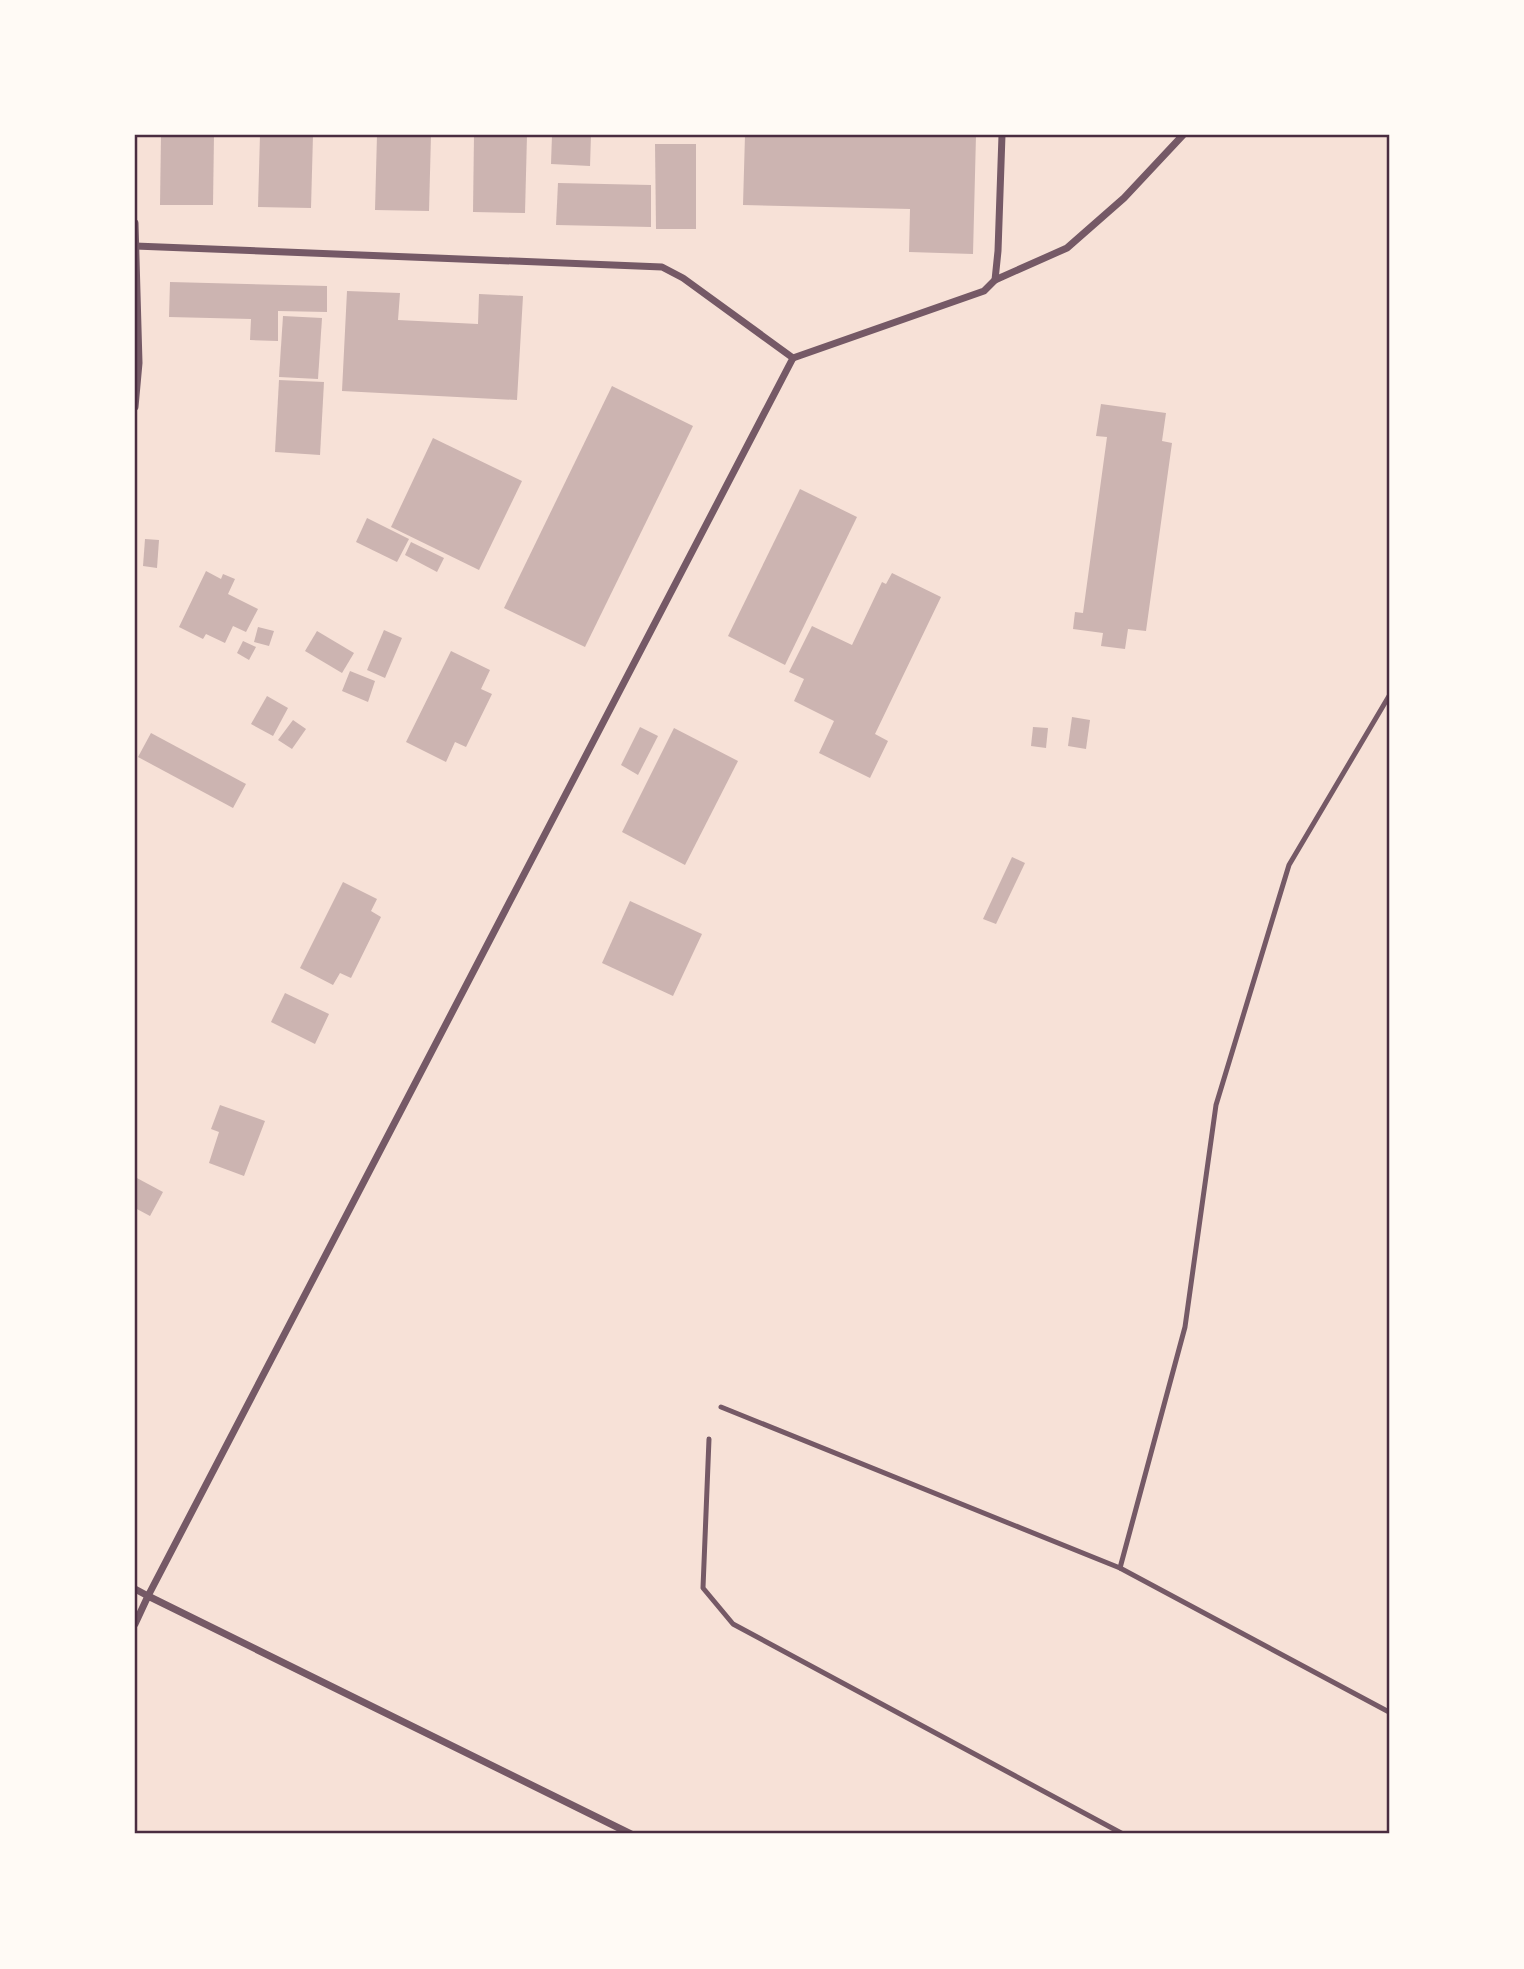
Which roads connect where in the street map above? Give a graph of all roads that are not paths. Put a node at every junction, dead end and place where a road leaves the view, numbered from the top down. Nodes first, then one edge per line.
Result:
1 (1002, 135) edge
2 (1183, 135) edge
3 (135, 223) edge
4 (135, 246) edge
5 (995, 280) junction
6 (793, 358) junction
7 (135, 407) edge
8 (1389, 696) edge
9 (721, 1407) dead end
10 (709, 1439) dead end
11 (1120, 1568) junction
12 (135, 1588) edge
13 (148, 1596) junction
14 (135, 1624) edge
15 (1389, 1712) edge
16 (620, 1831) edge
17 (631, 1834) edge
18 (1124, 1834) edge

1 - 5 street
2 - 5 street
3 - 4 street
4 - 6 street
4 - 7 street
5 - 6 street
6 - 13 street
8 - 11 lane
9 - 11 lane
10 - 18 lane
11 - 15 lane
12 - 13 street
13 - 14 street
13 - 16 street
16 - 17 street

